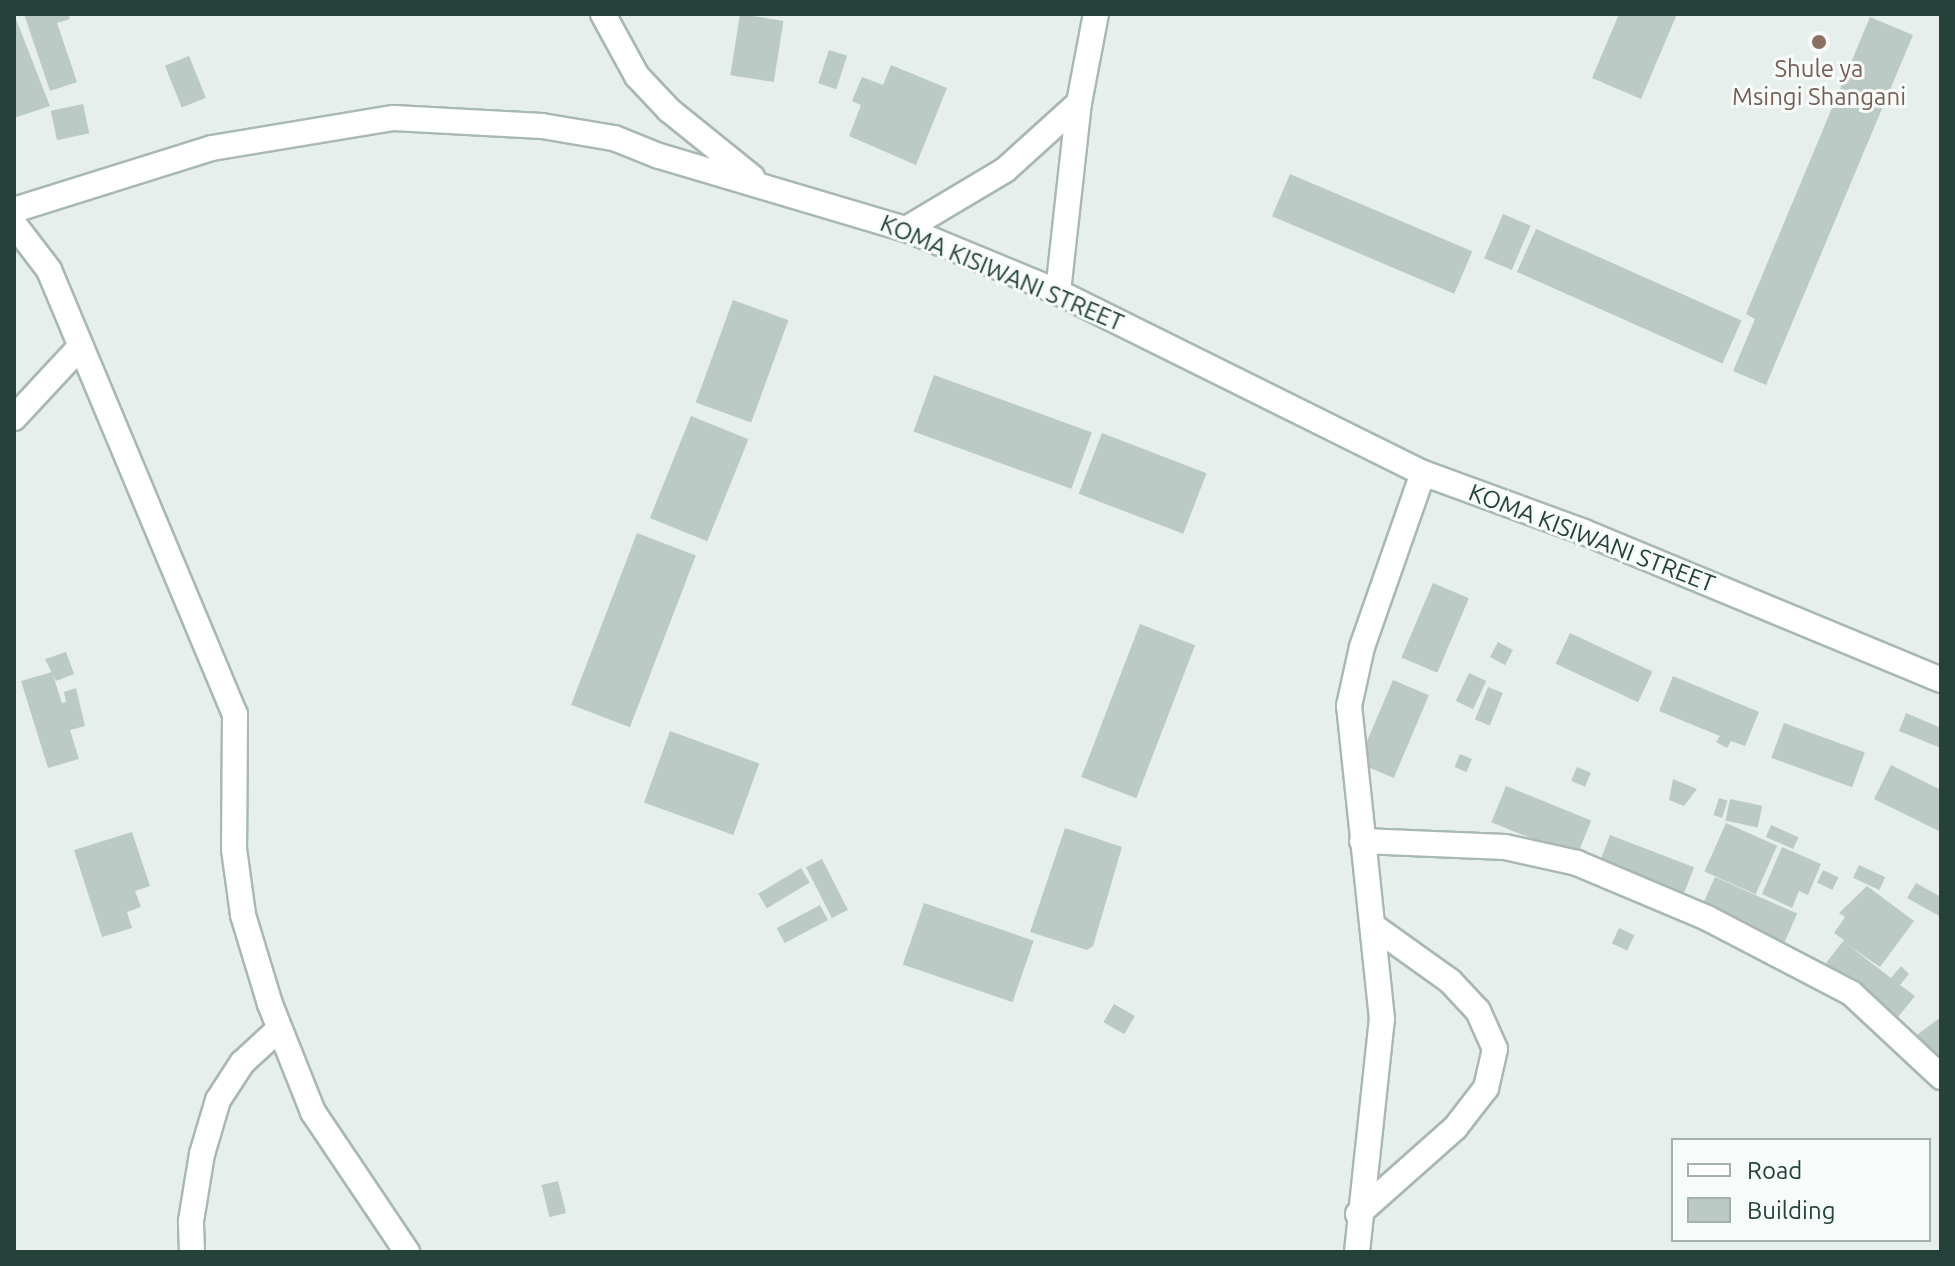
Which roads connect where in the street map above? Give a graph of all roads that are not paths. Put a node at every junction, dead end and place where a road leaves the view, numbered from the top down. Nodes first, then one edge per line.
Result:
1 (603, 14) edge
2 (1096, 14) edge
3 (1079, 103) junction
4 (760, 183) junction
5 (14, 210) edge
6 (14, 224) edge
7 (906, 229) junction
8 (1058, 292) junction
9 (81, 346) junction
10 (14, 418) edge
11 (1423, 473) junction
12 (1941, 680) edge
13 (1362, 841) junction
14 (1373, 926) junction
15 (279, 1029) junction
16 (1941, 1077) edge
17 (1358, 1214) junction
18 (192, 1252) edge
19 (407, 1252) edge
20 (1357, 1252) edge

1 - 4 street
2 - 3 street
3 - 7 street
3 - 8 street
4 - 5 street, KOMA KISIWANI STREET
4 - 7 street, KOMA KISIWANI STREET
6 - 9 street
7 - 8 street, KOMA KISIWANI STREET
8 - 11 street, KOMA KISIWANI STREET
9 - 10 street
9 - 15 street
11 - 12 street, KOMA KISIWANI STREET
11 - 13 street
13 - 14 street
13 - 16 street
14 - 17 street
14 - 17 street
15 - 18 street
15 - 19 street
17 - 20 street

